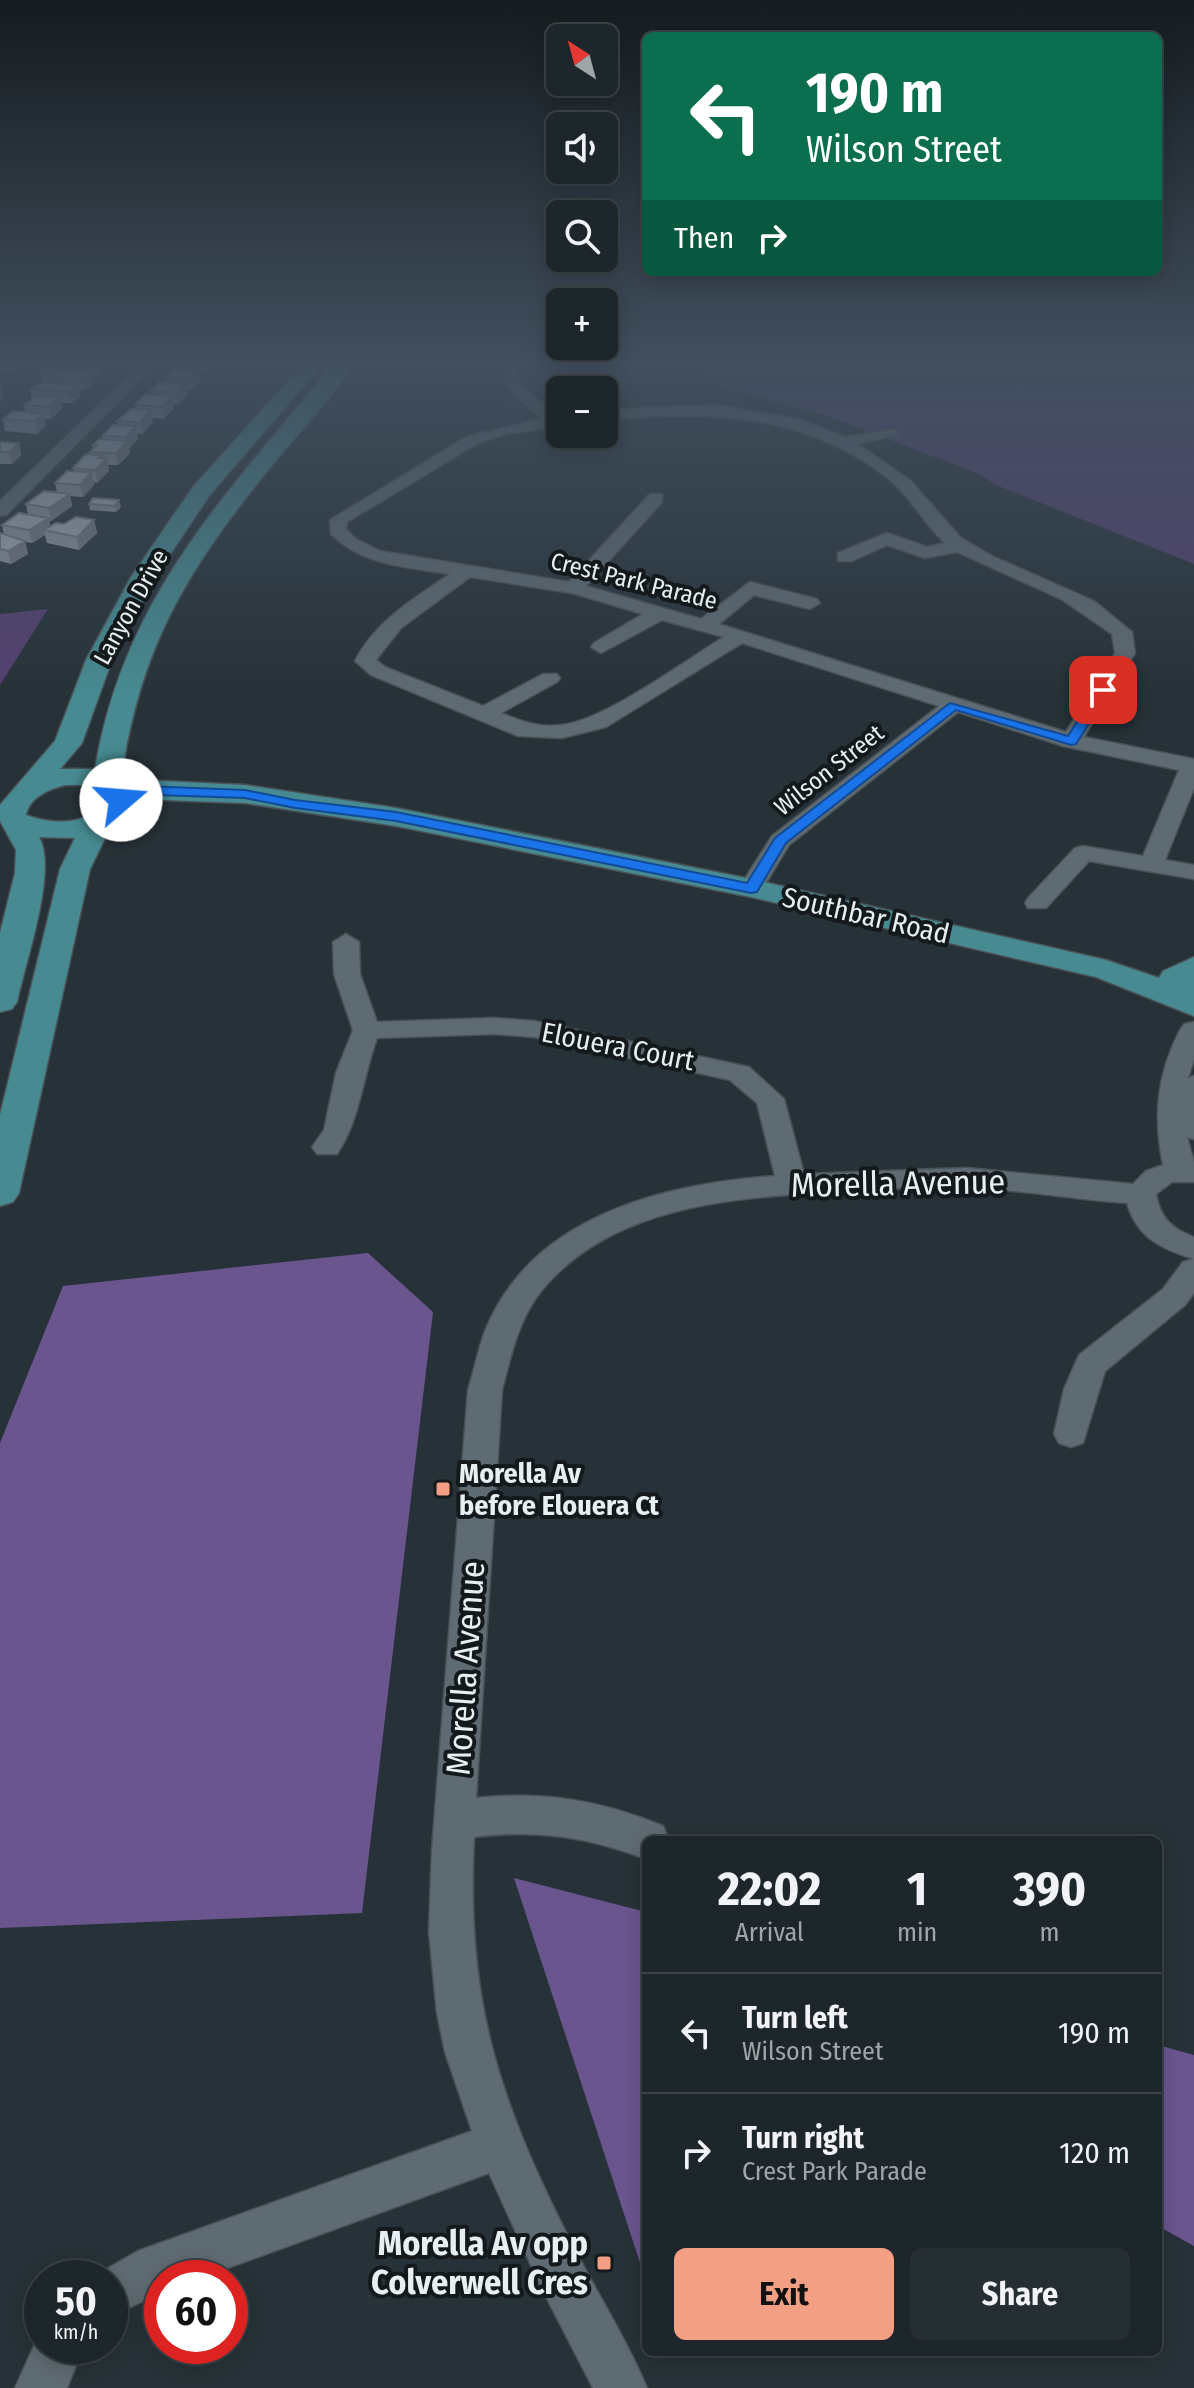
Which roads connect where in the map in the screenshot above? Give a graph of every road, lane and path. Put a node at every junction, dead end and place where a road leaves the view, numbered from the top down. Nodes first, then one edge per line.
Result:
1 (40, 472) edge
2 (218, 472) edge
3 (257, 472) edge
4 (418, 472) edge
5 (890, 472) edge
6 (0, 482) edge
7 (28, 484) junction
8 (656, 498) dead end
9 (0, 511) edge
10 (959, 546) junction
11 (845, 557) dead end
12 (465, 572) junction
13 (574, 588) junction
14 (810, 603) dead end
15 (659, 613) junction
16 (704, 626) junction
17 (740, 636) junction
18 (601, 647) dead end
19 (550, 678) dead end
20 (954, 705) junction
21 (486, 713) junction
22 (1071, 741) junction
23 (1193, 766) edge
24 (113, 785) junction
25 (27, 789) junction
26 (295, 804) junction
27 (15, 821) junction
28 (101, 821) junction
29 (1152, 862) junction
30 (1194, 872) edge
31 (751, 888) junction
32 (1037, 903) dead end
33 (346, 942) dead end
34 (1188, 985) edge
35 (0, 1002) edge
36 (367, 1030) junction
37 (1194, 1030) edge
38 (1194, 1085) edge
39 (1194, 1130) edge
40 (327, 1147) dead end
41 (1186, 1171) edge
42 (792, 1183) junction
43 (0, 1193) edge
44 (1141, 1203) junction
45 (1192, 1259) edge
46 (1071, 1434) dead end
47 (455, 1820) junction
48 (642, 1837) edge
49 (502, 2144) junction
50 (128, 2282) edge
51 (51, 2364) edge
52 (41, 2388) edge
53 (621, 2388) edge

1 - 7 street
2 - 25 main road, Lanyon Drive
3 - 24 main road, Lanyon Drive
4 - 12 street, Crest Park Parade
5 - 10 street
6 - 7 street
7 - 9 street
8 - 13 street
10 - 11 street
10 - 22 street
12 - 13 street, Crest Park Parade
12 - 21 street
13 - 15 street, Crest Park Parade
14 - 16 street
15 - 16 street, Crest Park Parade
15 - 18 street
16 - 17 street, Crest Park Parade
17 - 20 street, Crest Park Parade
17 - 21 street
19 - 21 street
20 - 22 street, Crest Park Parade
20 - 31 street, Wilson Street
22 - 23 street, Crest Park Parade
23 - 29 street
24 - 25 main road, Southbar Road
24 - 26 main road, Southbar Road
24 - 28 main road, Lanyon Drive
25 - 27 main road
26 - 28 main road, Southbar Road
26 - 31 main road, Southbar Road
27 - 28 main road, Southbar Road
27 - 35 main road
28 - 43 main road
29 - 30 street
29 - 32 street
31 - 34 main road, Southbar Road
33 - 36 street
36 - 40 street
36 - 42 street, Elouera Court
37 - 41 street
38 - 39 street
41 - 44 street
42 - 44 street, Morella Avenue
42 - 47 street, Morella Avenue
44 - 45 street
45 - 46 street
47 - 48 street
47 - 49 street, Morella Avenue
49 - 50 street
49 - 53 street, Morella Avenue
51 - 52 street

